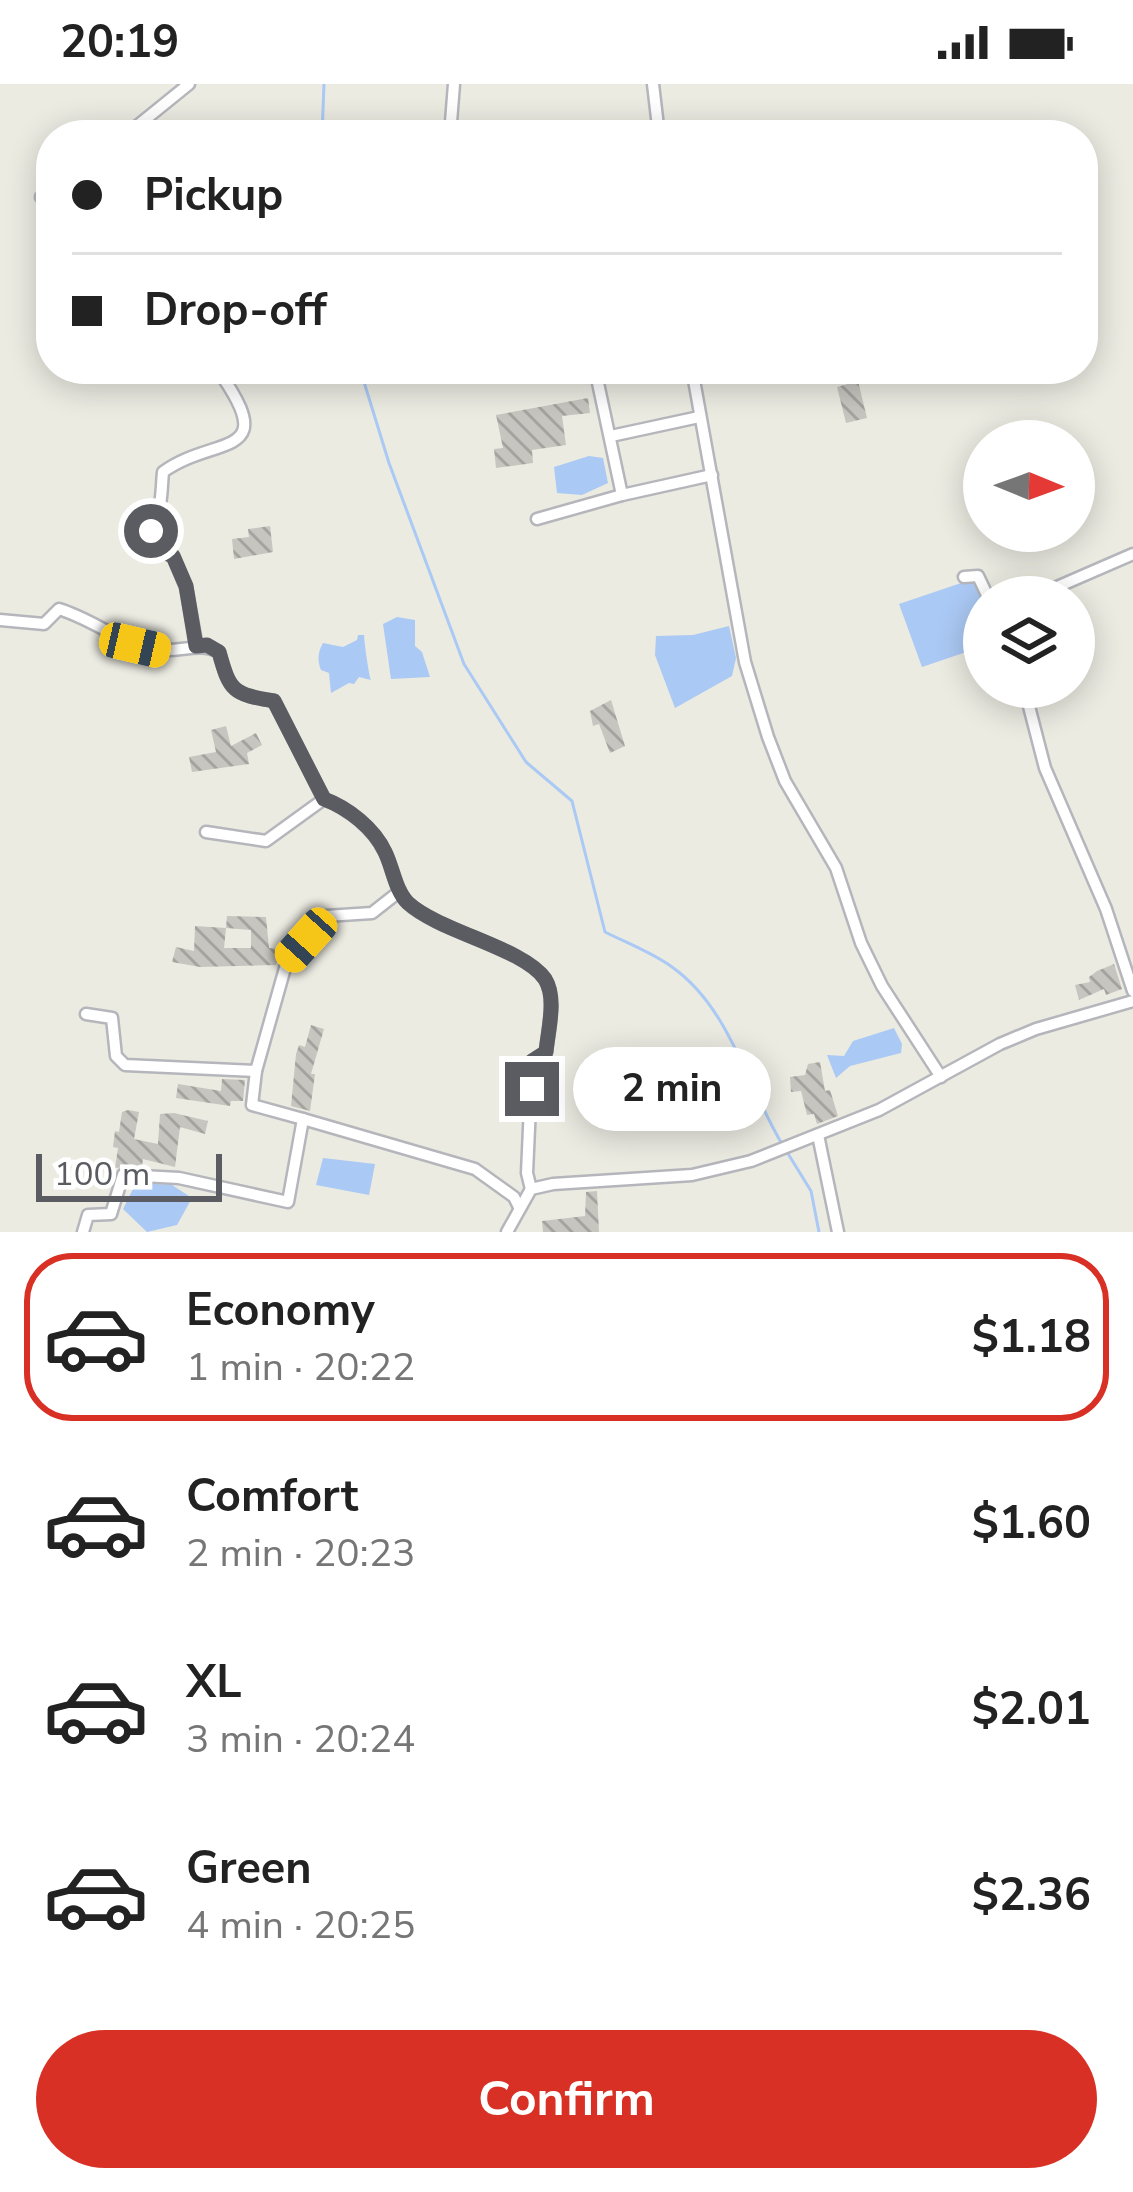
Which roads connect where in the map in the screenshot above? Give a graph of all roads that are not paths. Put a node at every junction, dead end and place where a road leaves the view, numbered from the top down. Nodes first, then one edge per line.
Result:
1 (189, 84) edge
2 (454, 84) edge
3 (653, 84) edge
4 (144, 120) edge
5 (451, 120) edge
6 (657, 120) edge
7 (226, 384) edge
8 (598, 384) edge
9 (694, 384) edge
10 (699, 417) junction
11 (610, 436) junction
12 (712, 476) junction
13 (622, 495) junction
14 (538, 519) dead end
15 (1133, 554) edge
16 (1082, 576) edge
17 (0, 620) edge
18 (196, 646) junction
19 (1029, 708) edge
20 (324, 799) junction
21 (206, 832) dead end
22 (400, 891) junction
23 (1133, 991) edge
24 (1133, 1001) edge
25 (86, 1014) dead end
26 (256, 1071) junction
27 (941, 1077) junction
28 (303, 1119) junction
29 (818, 1136) junction
30 (531, 1189) junction
31 (519, 1207) junction
32 (83, 1232) edge
33 (507, 1232) edge
34 (838, 1232) edge

1 - 4 street
2 - 5 street
3 - 6 street
7 - 18 street
8 - 11 street
9 - 10 street
10 - 11 street
10 - 12 street
11 - 13 street
12 - 13 street
12 - 27 street
13 - 14 street
15 - 16 street
17 - 18 street
18 - 20 street
19 - 23 street
20 - 21 street
20 - 22 street
22 - 26 street
22 - 30 street
24 - 27 street
25 - 26 street
26 - 28 street
27 - 29 street
28 - 31 street
28 - 32 street
29 - 30 street
29 - 34 street
30 - 31 street
31 - 33 street

